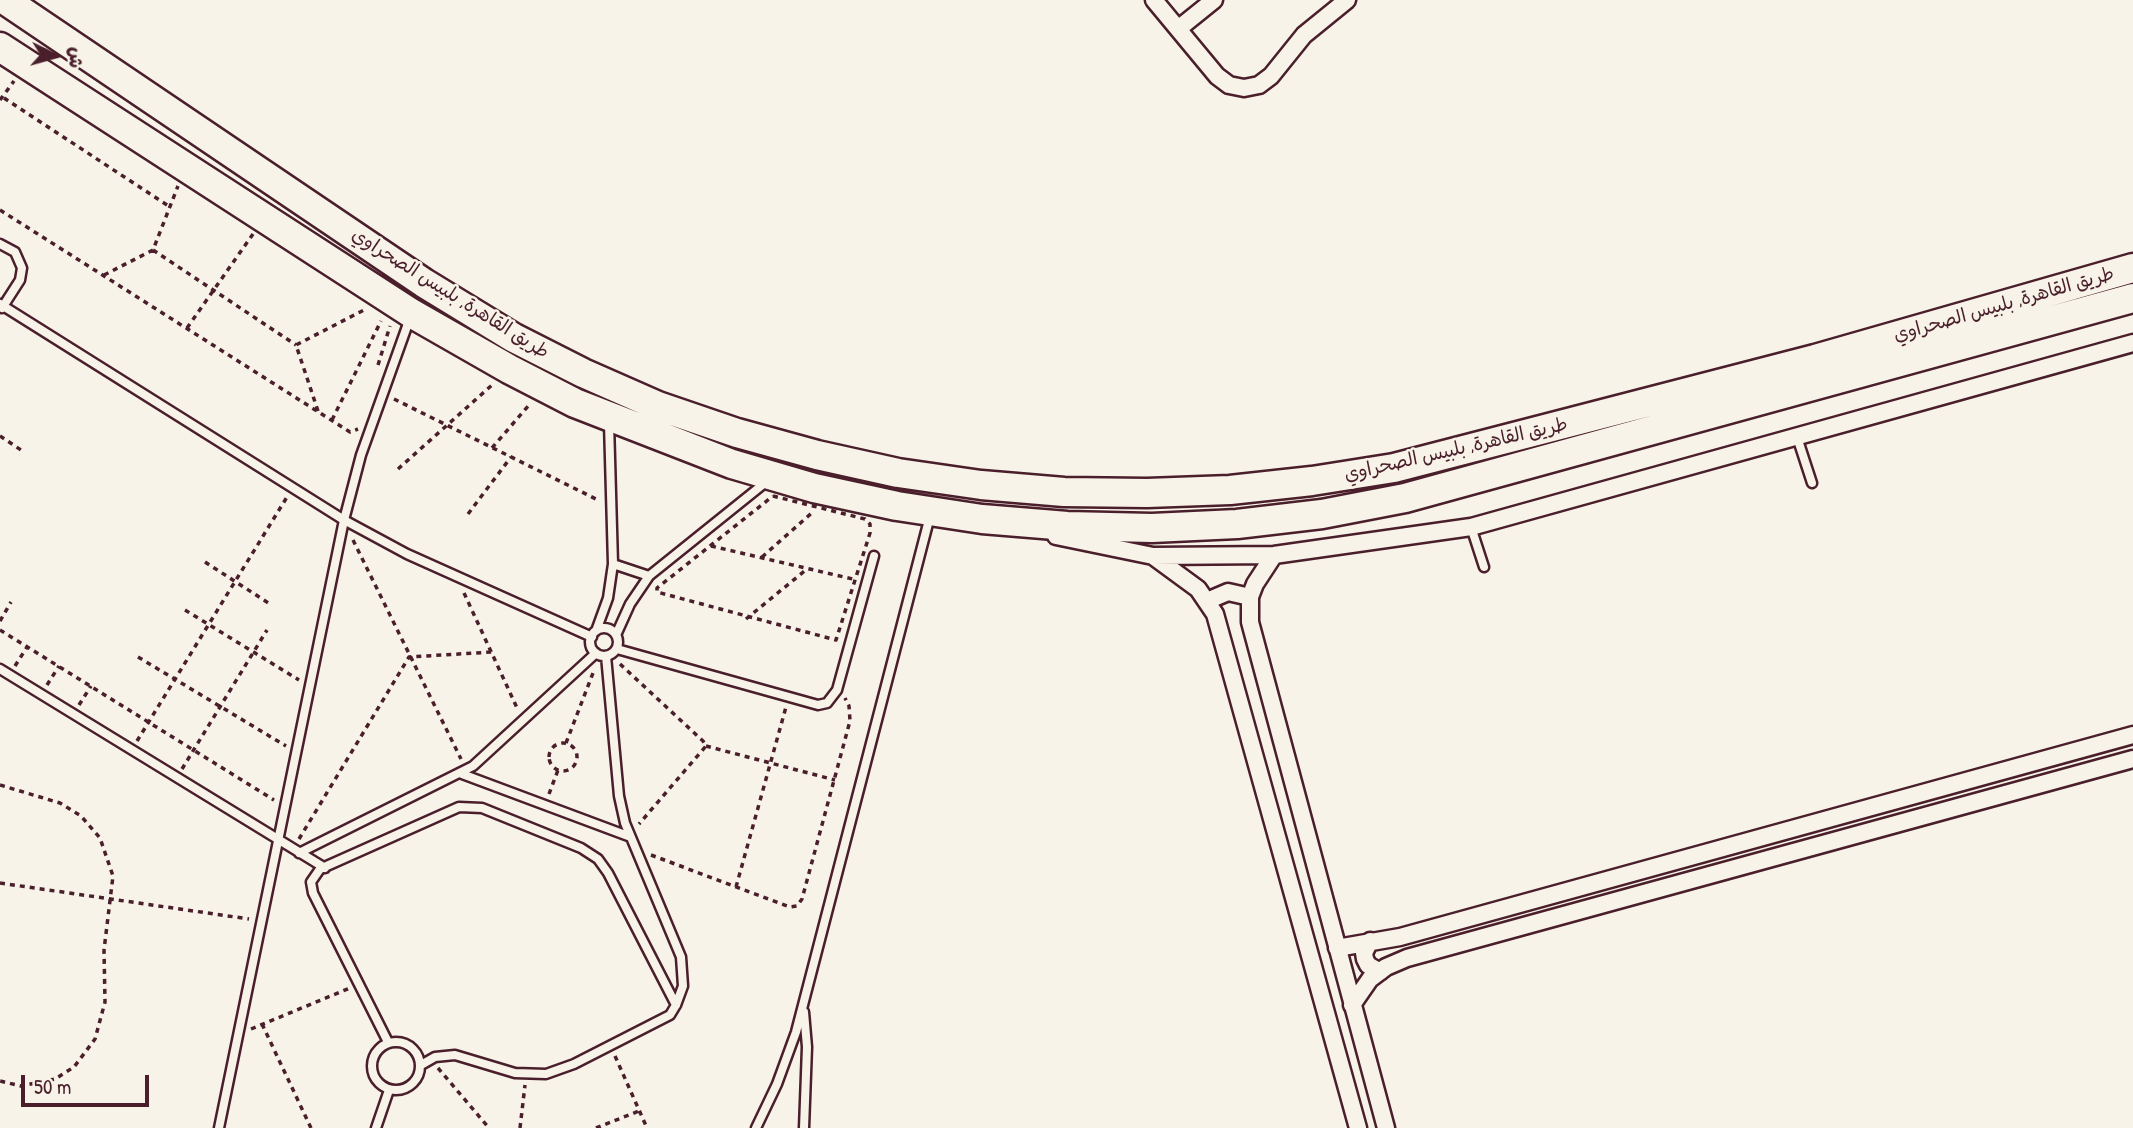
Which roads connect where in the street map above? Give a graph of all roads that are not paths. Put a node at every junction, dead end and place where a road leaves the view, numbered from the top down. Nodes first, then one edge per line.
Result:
1 (5, 0) edge
2 (1154, 0) edge
3 (1214, 0) edge
4 (1347, 0) edge
5 (1326, 6) edge
6 (1178, 29) junction
7 (52, 32) junction
8 (0, 47) edge
9 (29, 68) junction
10 (0, 244) edge
11 (2133, 268) edge
12 (2133, 298) edge
13 (1, 307) edge
14 (411, 313) junction
15 (2133, 344) edge
16 (609, 417) junction
17 (1797, 437) junction
18 (773, 476) junction
19 (1812, 483) dead end
20 (931, 511) junction
21 (982, 519) junction
22 (344, 520) junction
23 (1471, 527) junction
24 (1274, 555) junction
25 (874, 556) dead end
26 (1153, 556) junction
27 (613, 564) junction
28 (1484, 567) dead end
29 (649, 576) junction
30 (1250, 597) junction
31 (1207, 601) junction
32 (594, 634) junction
33 (616, 635) junction
34 (606, 654) junction
35 (0, 669) edge
36 (2133, 734) edge
37 (2133, 759) edge
38 (464, 772) junction
39 (628, 836) junction
40 (278, 839) junction
41 (296, 850) junction
42 (325, 868) junction
43 (1370, 941) junction
44 (1337, 948) junction
45 (1380, 972) junction
46 (676, 1005) junction
47 (1352, 1005) junction
48 (803, 1006) junction
49 (388, 1042) junction
50 (421, 1065) junction
51 (389, 1090) junction
52 (219, 1128) edge
53 (376, 1128) edge
54 (756, 1128) edge
55 (804, 1128) edge
56 (1358, 1128) edge
57 (1386, 1128) edge

1 - 7 highway, طريق القاهرة, بلبيس الصحراوي
2 - 6 street
3 - 6 street
4 - 5 street
5 - 6 street
7 - 9 highway
7 - 11 highway, طريق القاهرة, بلبيس الصحراوي
8 - 9 highway, طريق القاهرة, بلبيس الصحراوي
9 - 14 highway, طريق القاهرة, بلبيس الصحراوي
10 - 13 lane
12 - 21 highway, طريق القاهرة, بلبيس الصحراوي
13 - 22 lane
14 - 16 highway, طريق القاهرة, بلبيس الصحراوي
14 - 22 lane
15 - 17 street
16 - 18 highway, طريق القاهرة, بلبيس الصحراوي
16 - 27 lane
17 - 19 lane
17 - 23 street
18 - 20 highway, طريق القاهرة, بلبيس الصحراوي
18 - 29 lane
20 - 21 highway, طريق القاهرة, بلبيس الصحراوي
20 - 48 lane
21 - 26 street
22 - 32 lane
22 - 40 lane
23 - 24 street
23 - 28 lane
24 - 26 street
24 - 30 street
25 - 34 lane
26 - 31 street
27 - 29 lane
27 - 32 lane
29 - 33 lane
30 - 31 street
30 - 44 street
31 - 56 street
32 - 33 lane
32 - 34 lane
33 - 34 lane
34 - 38 lane
34 - 39 lane
35 - 40 lane
36 - 43 street
37 - 45 street
38 - 39 lane
38 - 41 lane
39 - 46 lane
40 - 41 lane
40 - 52 lane
41 - 42 lane
42 - 46 lane
42 - 49 lane
43 - 44 street
43 - 45 street
44 - 47 street
45 - 47 street
46 - 50 lane
47 - 57 street
48 - 54 lane
48 - 55 lane
49 - 50 lane
49 - 51 lane
50 - 51 lane
51 - 53 lane

